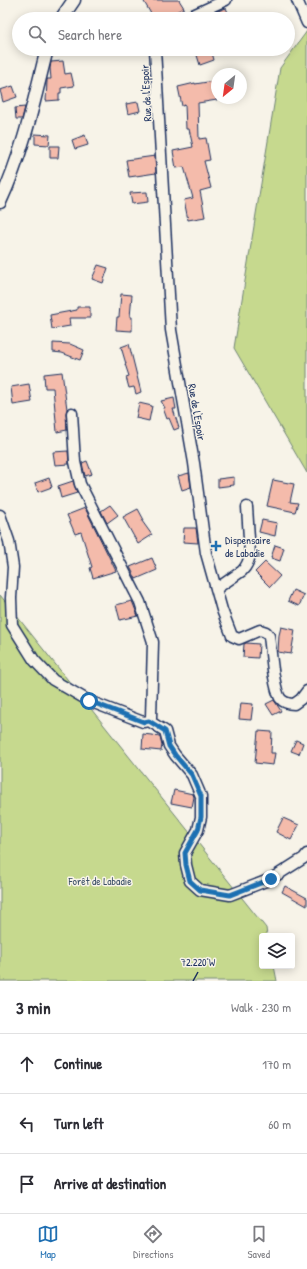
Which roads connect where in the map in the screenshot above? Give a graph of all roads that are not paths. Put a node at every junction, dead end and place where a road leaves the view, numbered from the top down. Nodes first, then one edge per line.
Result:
1 (74, 0) edge
2 (226, 0) edge
3 (297, 0) edge
4 (66, 12) edge
5 (199, 12) edge
6 (307, 23) edge
7 (45, 56) edge
8 (155, 56) edge
9 (0, 202) edge
10 (72, 413) dead end
11 (246, 507) dead end
12 (0, 515) edge
13 (216, 588) junction
14 (307, 691) edge
15 (149, 721) junction
16 (307, 854) edge

1 - 4 street
2 - 5 street
3 - 6 street
7 - 9 street
8 - 13 street, Rue de l'Espoir
10 - 15 street
11 - 13 street
12 - 15 street
13 - 14 street, Rue de l'Espoir
15 - 16 street

